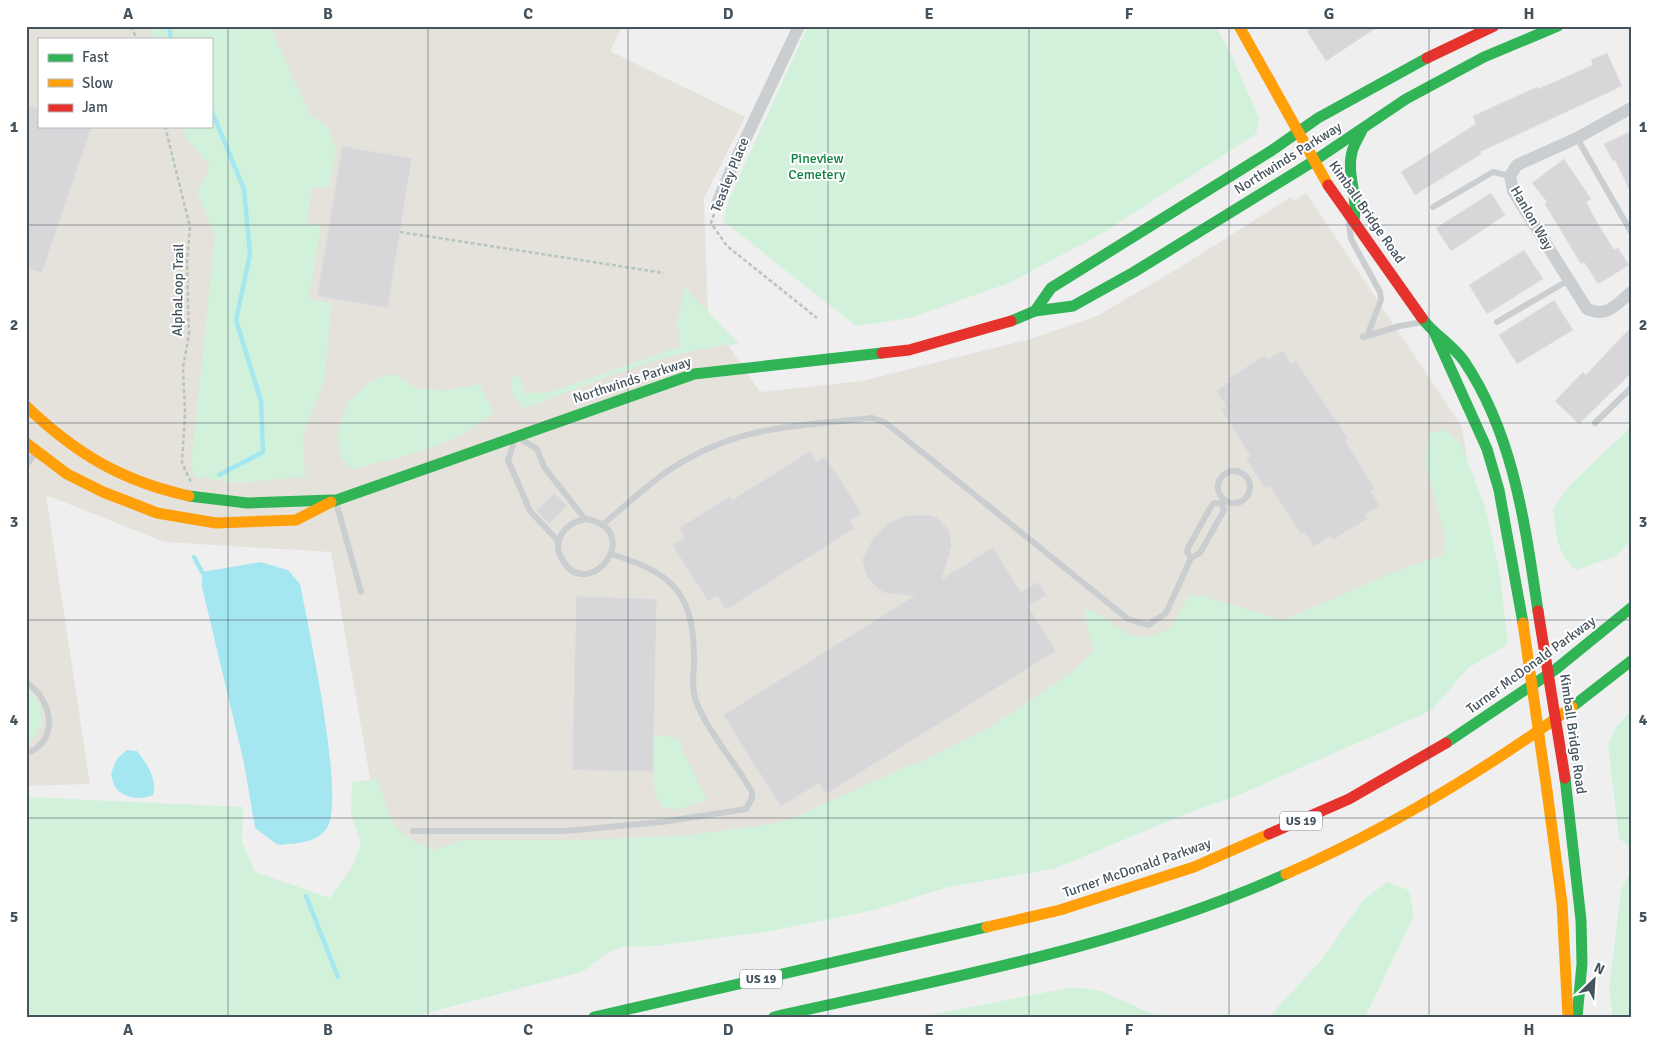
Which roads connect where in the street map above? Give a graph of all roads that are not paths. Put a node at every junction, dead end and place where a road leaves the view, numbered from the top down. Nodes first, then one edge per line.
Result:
1 (799, 26) edge
2 (1239, 26) edge
3 (1494, 26) edge
4 (1558, 26) edge
5 (1631, 108) edge
6 (1364, 127) junction
7 (1298, 132) junction
8 (1576, 138) junction
9 (1314, 161) junction
10 (1510, 176) junction
11 (717, 203) road end
12 (1433, 207) dead end
13 (1351, 216) junction
14 (1631, 232) edge
15 (1568, 280) junction
16 (1631, 292) edge
17 (1035, 311) junction
18 (1424, 321) junction
19 (1497, 322) dead end
20 (1434, 332) junction
21 (1631, 388) edge
22 (26, 406) edge
23 (1595, 423) dead end
24 (516, 436) junction
25 (26, 443) edge
26 (36, 452) junction
27 (26, 466) edge
28 (336, 500) junction
29 (1223, 502) junction
30 (585, 519) junction
31 (602, 525) junction
32 (559, 542) junction
33 (611, 554) junction
34 (1191, 558) junction
35 (361, 592) dead end
36 (1631, 608) edge
37 (1631, 662) edge
38 (26, 682) edge
39 (26, 754) edge
40 (413, 831) dead end
41 (594, 1017) edge
42 (774, 1017) edge
43 (1568, 1017) edge
44 (1577, 1017) edge

1 - 11 street, Teasley Place
2 - 7 main road, Kimball Bridge Road
3 - 7 main road, Northwinds Parkway
4 - 6 main road, Northwinds Parkway
5 - 8 street, Hanlon Way
6 - 9 main road, Northwinds Parkway
6 - 13 main road
7 - 9 main road, Kimball Bridge Road
7 - 17 main road, Northwinds Parkway
8 - 10 street, Hanlon Way
8 - 14 lane
9 - 13 main road, Kimball Bridge Road
9 - 17 main road, Northwinds Parkway
10 - 12 lane
10 - 15 street, Hanlon Way
13 - 18 main road, Kimball Bridge Road
13 - 18 lane
15 - 16 street, Hanlon Way
15 - 19 lane
17 - 24 main road, Northwinds Parkway
18 - 20 main road, Kimball Bridge Road
20 - 43 main road, Kimball Bridge Road, bridge
20 - 44 main road, Kimball Bridge Road, bridge
21 - 23 lane
22 - 28 main road, Northwinds Parkway
24 - 28 main road, Northwinds Parkway
24 - 30 lane
24 - 32 lane
25 - 26 main road, Northwinds Parkway
26 - 27 lane
26 - 28 main road, Northwinds Parkway
28 - 35 lane
29 - 29 lane
29 - 34 lane
29 - 34 lane
30 - 31 lane
30 - 32 lane
31 - 33 lane
31 - 34 lane
32 - 33 lane
33 - 40 lane
36 - 41 main road, Turner McDonald Parkway / US 19
37 - 42 main road
38 - 39 lane

